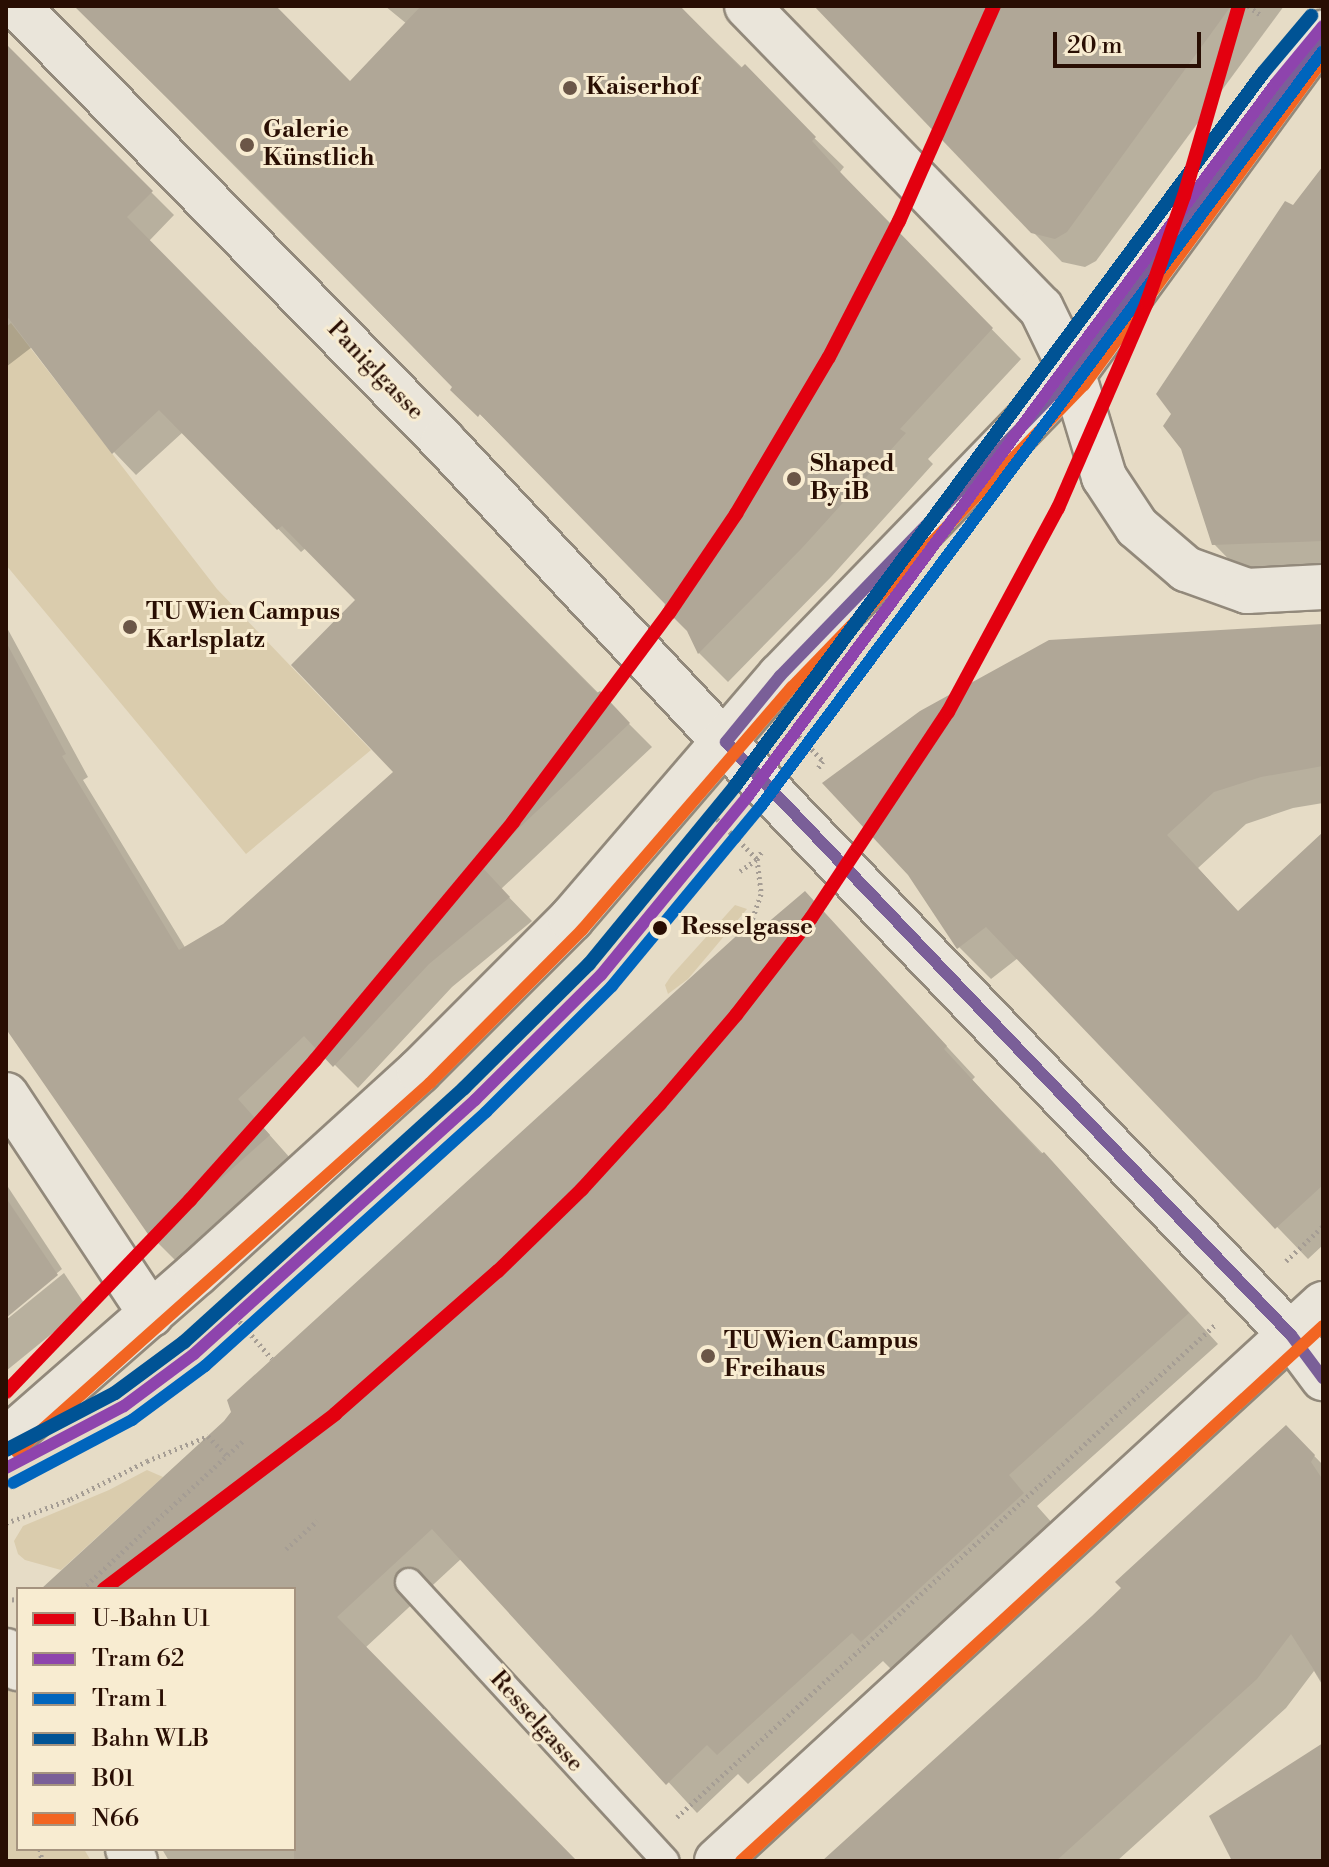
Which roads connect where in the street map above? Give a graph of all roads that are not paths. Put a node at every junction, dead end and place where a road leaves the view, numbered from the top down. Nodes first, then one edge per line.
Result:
1 (17, 6) edge
2 (747, 6) edge
3 (1323, 33) edge
4 (1073, 374) junction
5 (1323, 587) edge
6 (726, 742) junction
7 (6, 1095) edge
8 (1323, 1304) edge
9 (151, 1314) junction
10 (1291, 1335) junction
11 (1323, 1378) edge
12 (6, 1440) edge
13 (409, 1582) dead end
14 (657, 1852) edge
15 (717, 1861) edge

1 - 6 street, Paniglgasse
2 - 4 street
3 - 4 street
4 - 5 street
4 - 6 street
6 - 9 street
6 - 10 street, Paniglgasse
7 - 9 street
8 - 10 street
9 - 12 street
10 - 11 street, Paniglgasse
10 - 15 street
13 - 14 lane, Resselgasse

